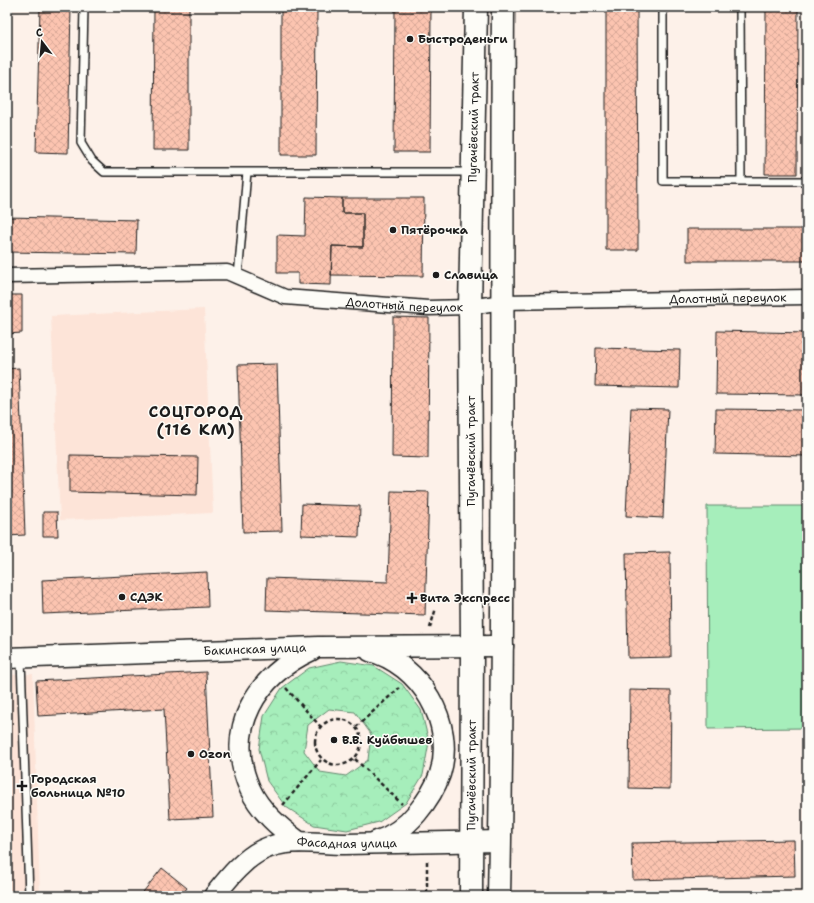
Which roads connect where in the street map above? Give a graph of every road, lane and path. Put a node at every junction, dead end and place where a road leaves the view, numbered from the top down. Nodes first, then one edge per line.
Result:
1 (84, 7) edge
2 (476, 7) edge
3 (503, 7) edge
4 (663, 7) edge
5 (740, 7) edge
6 (247, 172) junction
7 (473, 172) junction
8 (741, 181) junction
9 (807, 181) edge
10 (7, 276) edge
11 (238, 277) junction
12 (807, 297) edge
13 (502, 302) junction
14 (470, 307) junction
15 (503, 646) junction
16 (318, 647) junction
17 (472, 647) junction
18 (358, 648) junction
19 (14, 657) edge
20 (281, 682) dead end
21 (320, 726) junction
22 (321, 760) junction
23 (280, 808) dead end
24 (500, 841) junction
25 (299, 842) junction
26 (472, 842) junction
27 (368, 844) junction
28 (29, 896) edge
29 (214, 896) edge
30 (471, 896) edge
31 (499, 896) edge

1 - 6 lane
2 - 7 main road, Пугачёвский тракт
3 - 13 main road
4 - 8 lane
5 - 8 lane
6 - 7 lane
6 - 11 lane
7 - 14 main road, Пугачёвский тракт
8 - 9 lane
10 - 11 street, Долотный переулок
11 - 14 street, Долотный переулок
12 - 13 street, Долотный переулок
13 - 14 street, Долотный переулок
13 - 15 main road
14 - 17 main road, Пугачёвский тракт
15 - 17 main road, Бакинская улица
15 - 24 main road
16 - 18 main road, Бакинская улица
16 - 19 main road, Бакинская улица
16 - 25 main road
17 - 18 main road, Бакинская улица
17 - 26 main road, Пугачёвский тракт
18 - 27 main road
19 - 28 lane
20 - 21 path
21 - 22 path
21 - 22 path
22 - 23 path
24 - 26 main road, Фасадная улица
24 - 31 main road
25 - 27 main road, Фасадная улица
25 - 29 main road, Фасадная улица
26 - 27 main road, Фасадная улица
26 - 30 main road, Пугачёвский тракт

